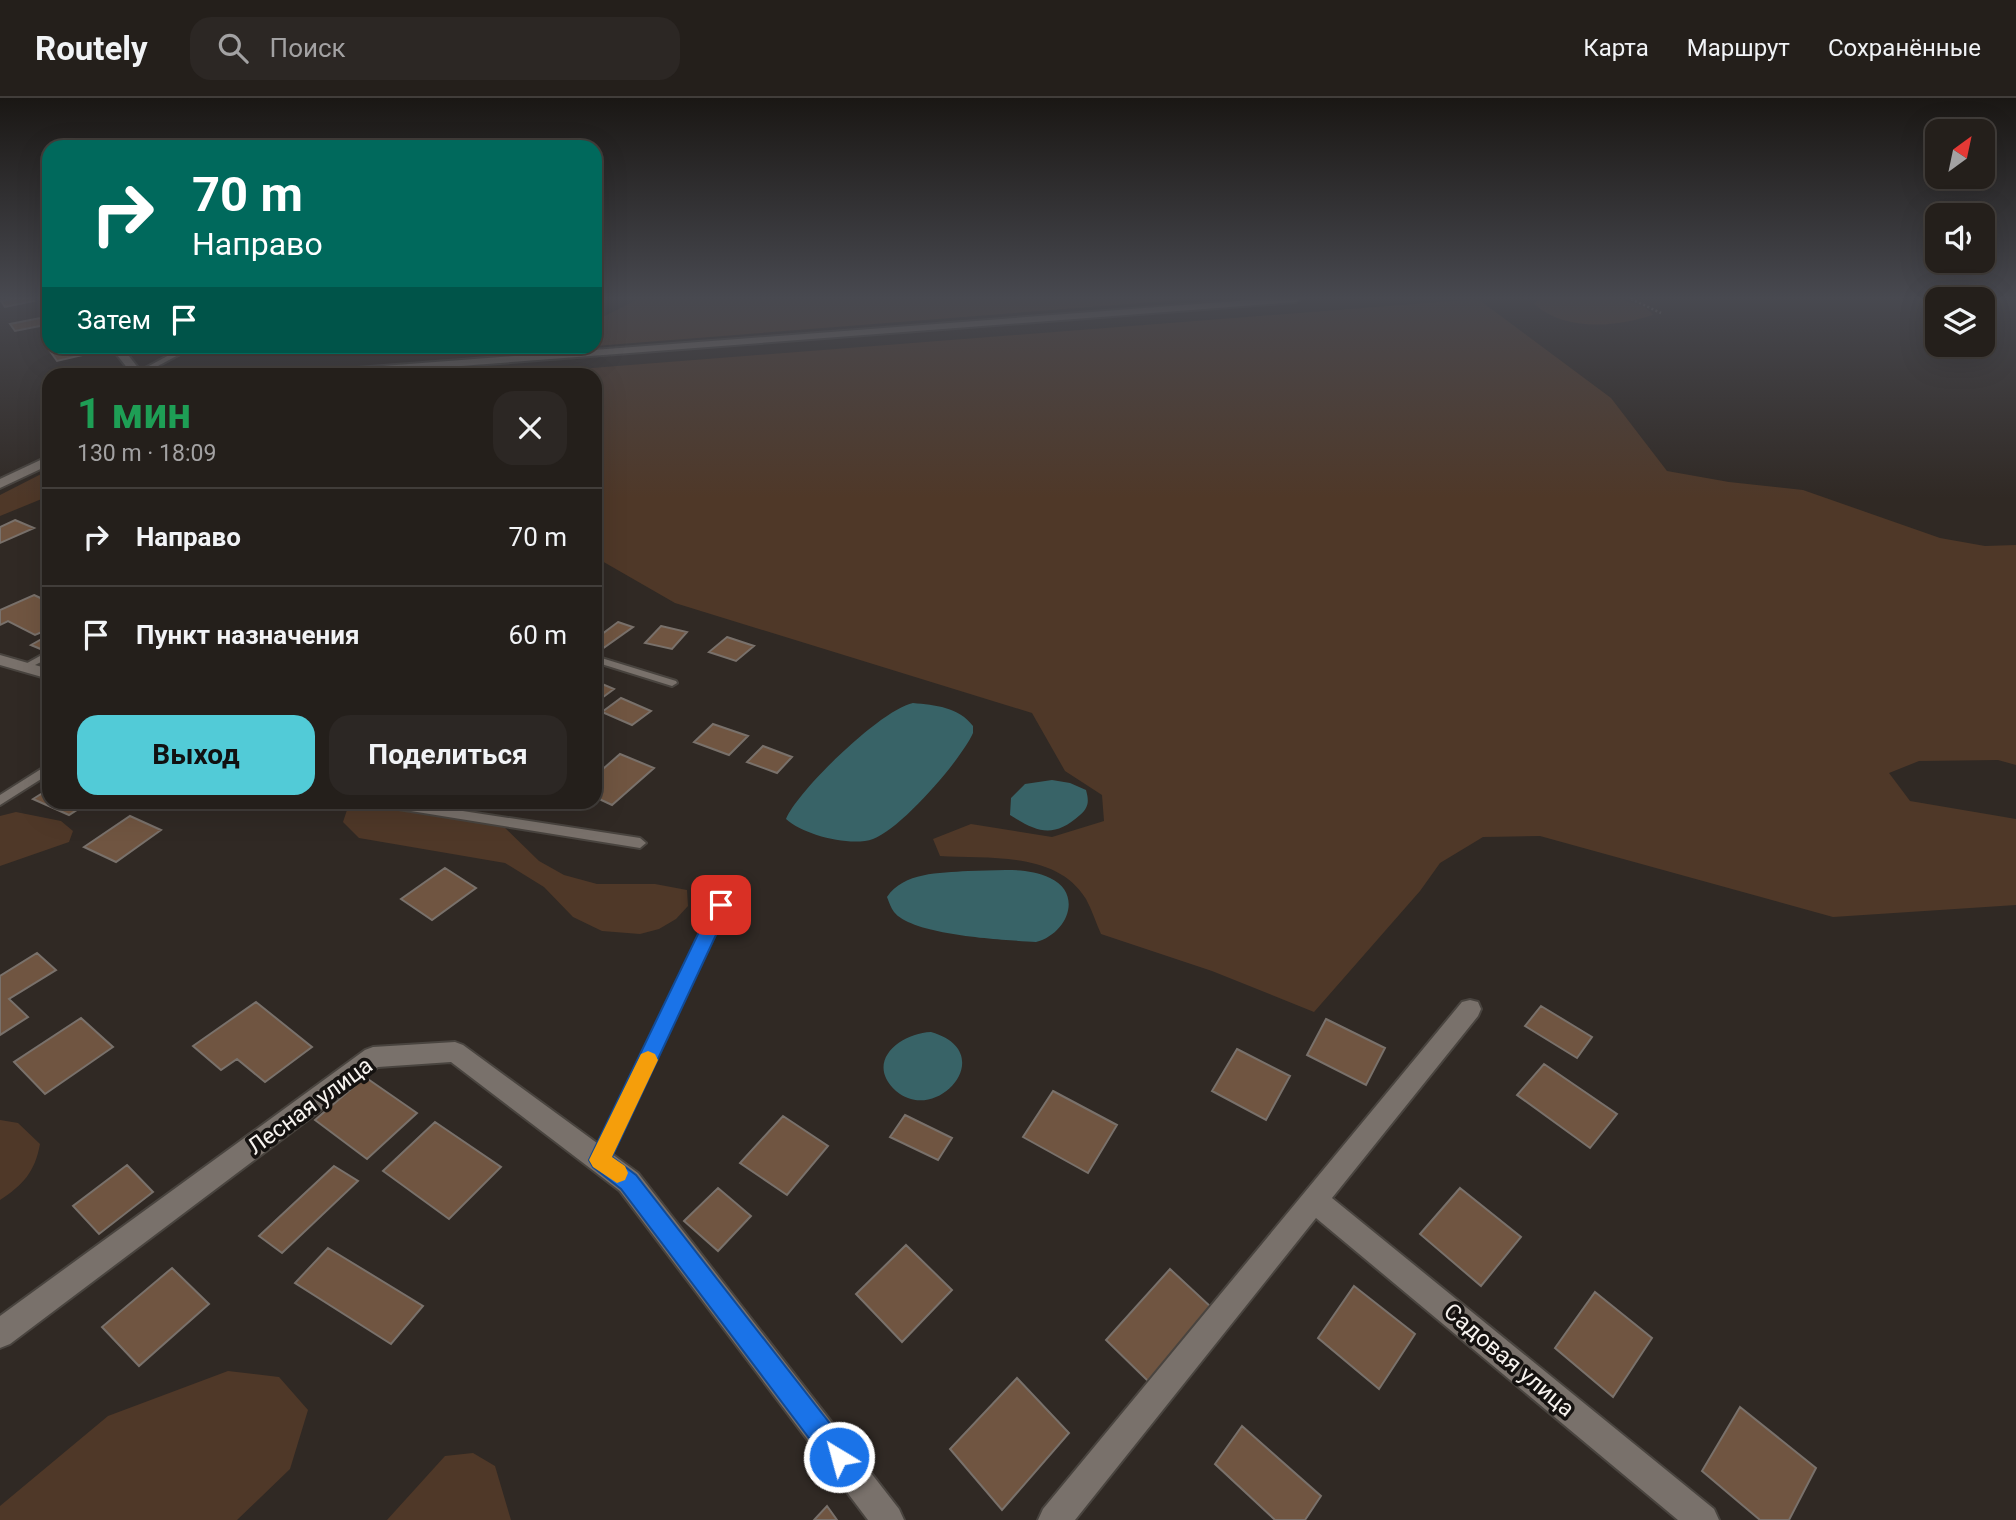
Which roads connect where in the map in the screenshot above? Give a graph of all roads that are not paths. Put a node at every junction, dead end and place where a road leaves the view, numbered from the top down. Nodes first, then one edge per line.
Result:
1 (431, 365) edge
2 (396, 368) edge
3 (42, 463) edge
4 (0, 484) edge
5 (42, 658) edge
6 (0, 660) edge
7 (602, 661) edge
8 (25, 667) junction
9 (42, 672) edge
10 (672, 683) dead end
11 (42, 773) edge
12 (0, 801) edge
13 (424, 809) edge
14 (640, 843) dead end
15 (721, 905) dead end
16 (1470, 1009) dead end
17 (600, 1160) junction
18 (1315, 1200) junction
19 (0, 1334) edge
20 (888, 1520) edge
21 (1054, 1520) edge
22 (1703, 1520) edge

1 - 2 street
3 - 4 street
5 - 8 lane
6 - 8 street
7 - 10 lane
8 - 9 street
11 - 12 lane
13 - 14 lane
15 - 17 lane
16 - 18 street
17 - 19 street, Лесная улица
17 - 20 street, Лесная улица
18 - 21 street
18 - 22 street, Садовая улица

